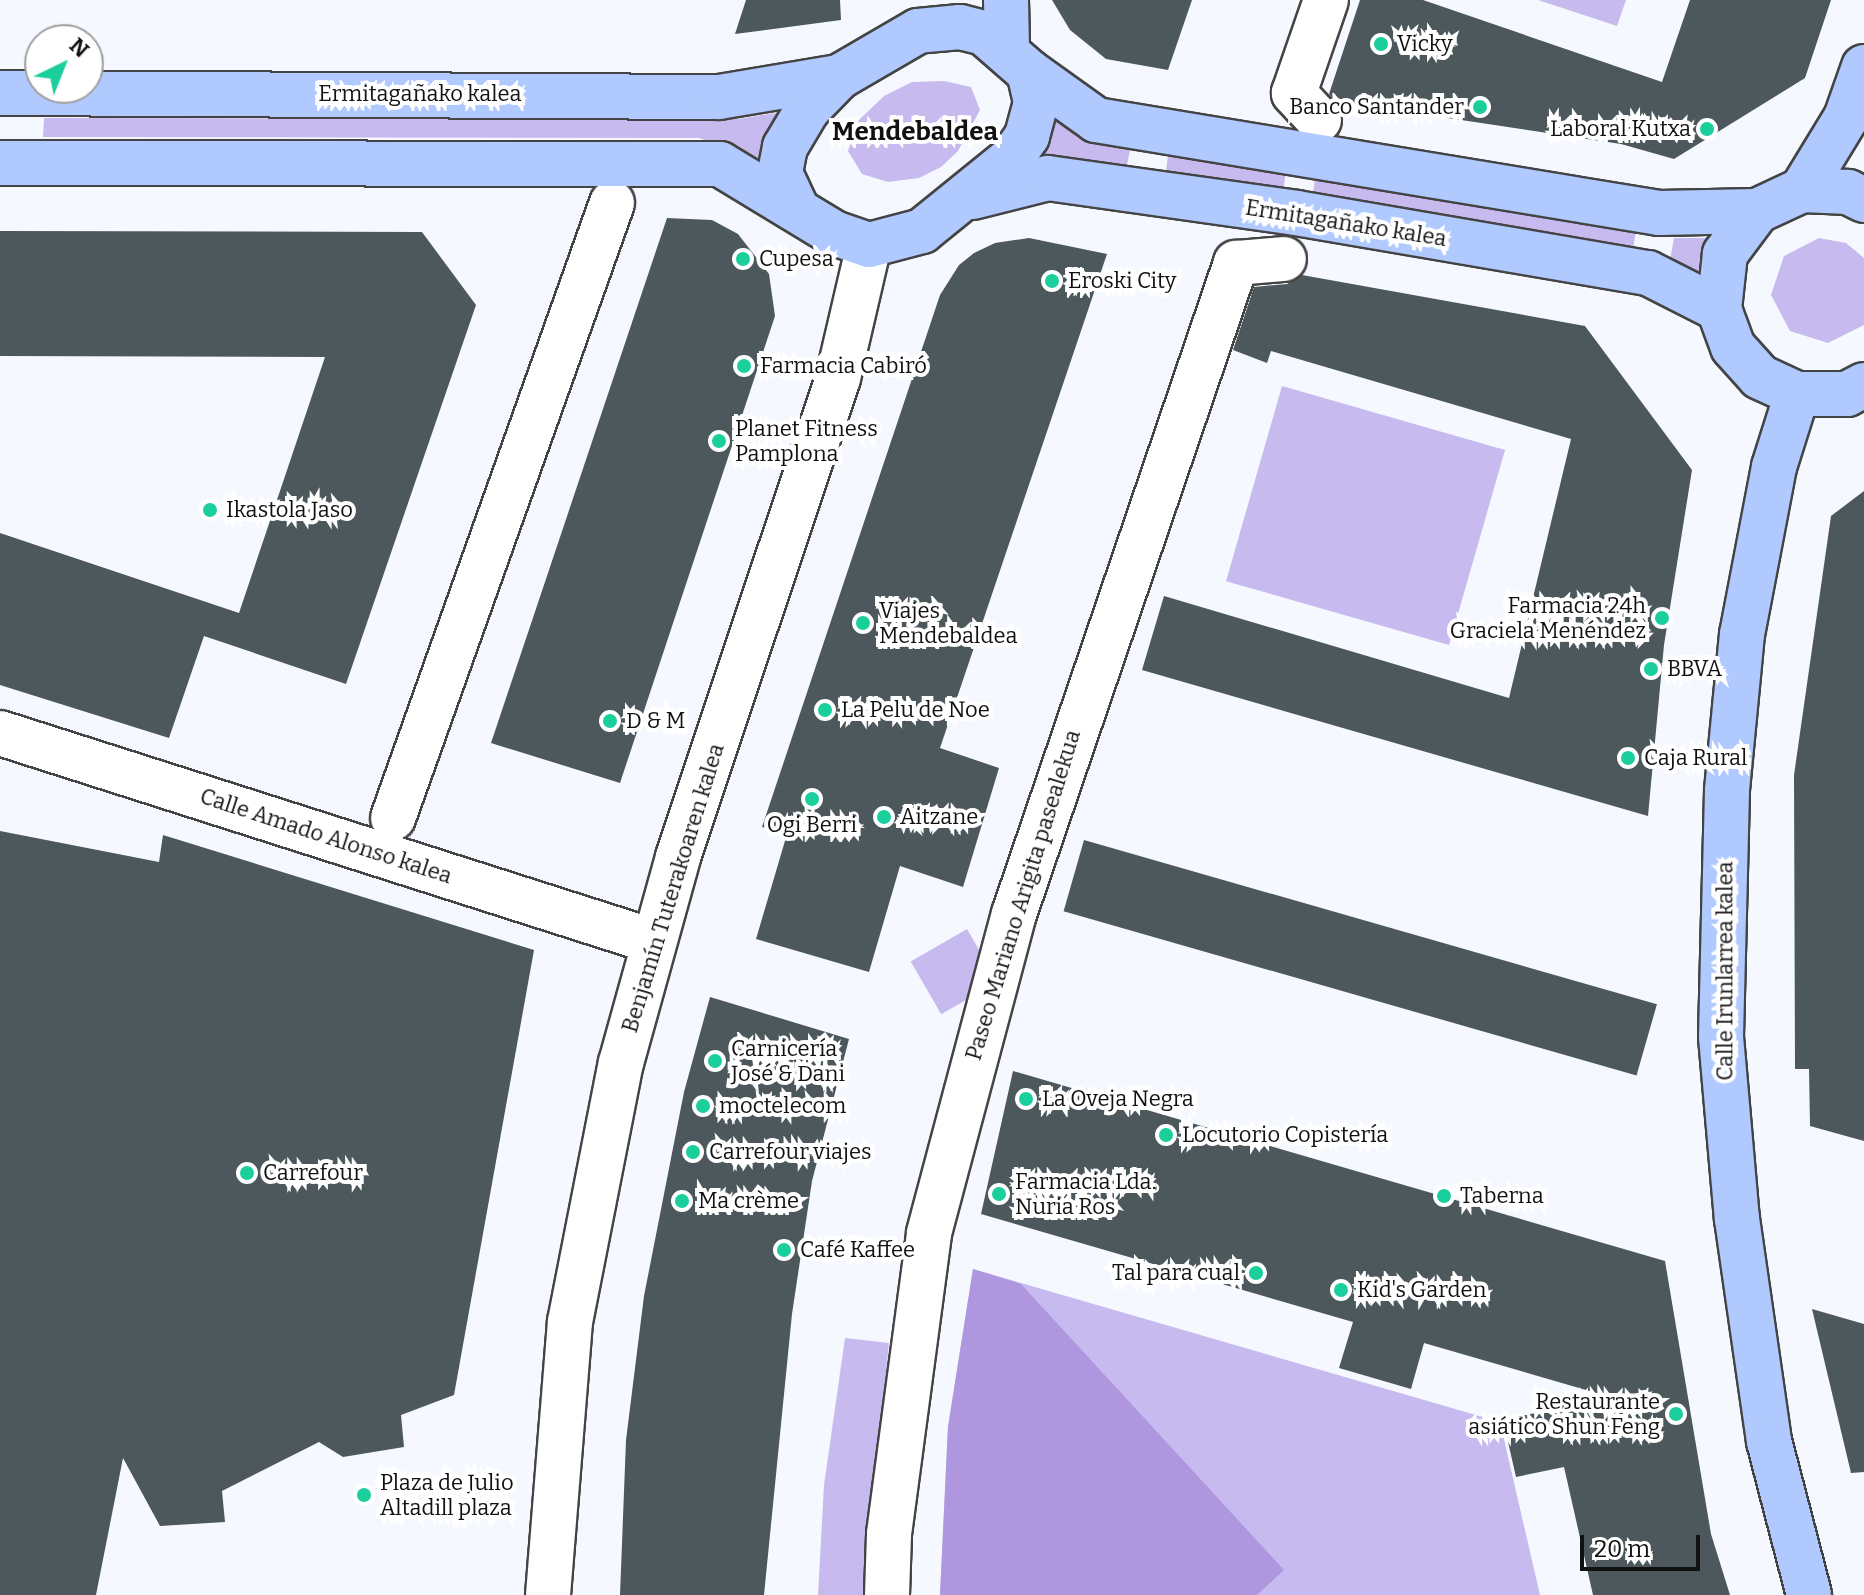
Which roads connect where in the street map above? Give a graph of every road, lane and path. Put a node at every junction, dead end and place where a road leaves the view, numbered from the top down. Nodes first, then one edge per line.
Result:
1 (1006, 0) edge
2 (1326, 0) edge
3 (928, 15) edge
4 (1018, 60) junction
5 (1864, 67) edge
6 (839, 77) junction
7 (0, 93) edge
8 (1319, 120) dead end
9 (0, 163) edge
10 (1802, 190) junction
11 (967, 199) junction
12 (1864, 200) edge
13 (612, 203) dead end
14 (797, 209) junction
15 (1757, 211) junction
16 (869, 245) junction
17 (1284, 259) dead end
18 (1719, 309) junction
19 (1864, 385) edge
20 (1797, 394) junction
21 (0, 733) edge
22 (393, 818) dead end
23 (652, 941) junction
24 (548, 1595) edge
25 (887, 1595) edge
26 (1809, 1595) edge

1 - 4 street
2 - 8 street
3 - 4 street
3 - 6 street
4 - 11 street
4 - 15 street
5 - 10 street
6 - 7 street, Ermitagañako kalea
6 - 14 street
9 - 14 street
10 - 12 street
10 - 15 street
11 - 16 street
11 - 18 street, Ermitagañako kalea
13 - 22 street
14 - 16 street
15 - 18 street
16 - 23 street, Benjamín Tuterakoaren kalea
17 - 25 street, Paseo Mariano Arigita pasealekua
18 - 20 street
19 - 20 street
20 - 26 street, Calle Irunlarrea kalea
21 - 23 street, Calle Amado Alonso kalea
23 - 24 street, Benjamín Tuterakoaren kalea

